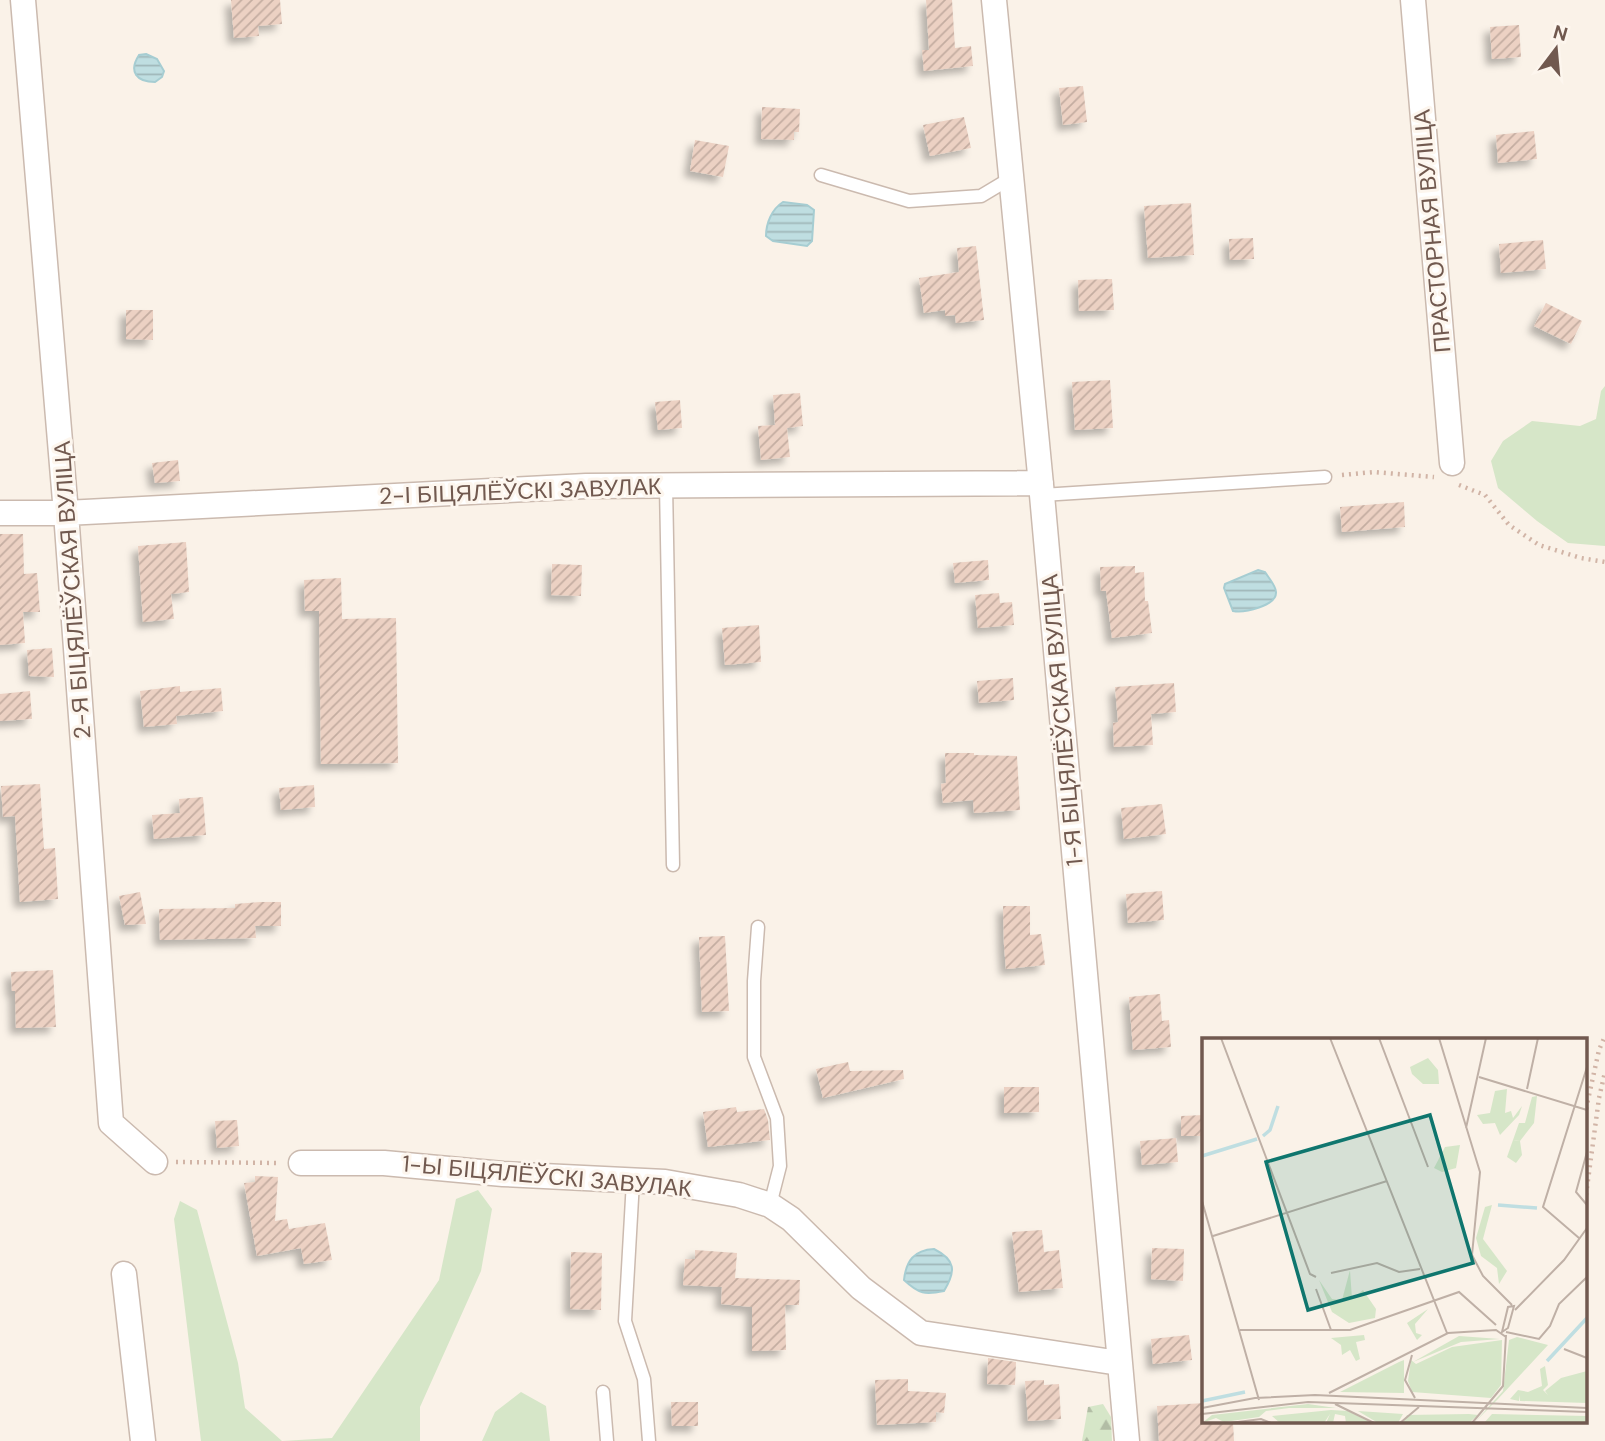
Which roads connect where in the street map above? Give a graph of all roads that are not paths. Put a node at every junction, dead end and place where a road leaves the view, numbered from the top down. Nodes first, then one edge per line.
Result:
1 (23, 0) edge
2 (994, 0) edge
3 (1413, 0) edge
4 (821, 175) dead end
5 (1011, 178) junction
6 (1446, 474) road end
7 (1325, 477) road end
8 (666, 485) junction
9 (1041, 489) junction
10 (0, 513) edge
11 (66, 513) junction
12 (673, 865) dead end
13 (758, 927) dead end
14 (155, 1162) road end
15 (301, 1163) road end
16 (632, 1181) junction
17 (770, 1205) junction
18 (124, 1274) dead end
19 (1119, 1363) junction
20 (603, 1392) dead end
21 (143, 1441) edge
22 (607, 1441) edge
23 (649, 1441) edge
24 (1127, 1441) edge

1 - 11 street, 2-Я БІЦЯЛЁЎСКАЯ ВУЛІЦА
2 - 5 street, 1-Я БІЦЯЛЁЎСКАЯ ВУЛІЦА
3 - 6 street, ПРАСТОРНАЯ ВУЛІЦА
4 - 5 lane
5 - 9 street, 1-Я БІЦЯЛЁЎСКАЯ ВУЛІЦА
7 - 9 lane
8 - 9 street, 2-І БІЦЯЛЁЎСКІ ЗАВУЛАК
8 - 11 street, 2-І БІЦЯЛЁЎСКІ ЗАВУЛАК
8 - 12 lane
9 - 19 street, 1-Я БІЦЯЛЁЎСКАЯ ВУЛІЦА
10 - 11 street, 2-І БІЦЯЛЁЎСКІ ЗАВУЛАК
11 - 14 street, 2-Я БІЦЯЛЁЎСКАЯ ВУЛІЦА
13 - 17 lane
15 - 16 street, 1-Ы БІЦЯЛЁЎСКІ ЗАВУЛАК
16 - 17 street, 1-Ы БІЦЯЛЁЎСКІ ЗАВУЛАК
16 - 23 lane
17 - 19 street, 1-Ы БІЦЯЛЁЎСКІ ЗАВУЛАК
18 - 21 street
19 - 24 street, 1-Я БІЦЯЛЁЎСКАЯ ВУЛІЦА
20 - 22 lane

